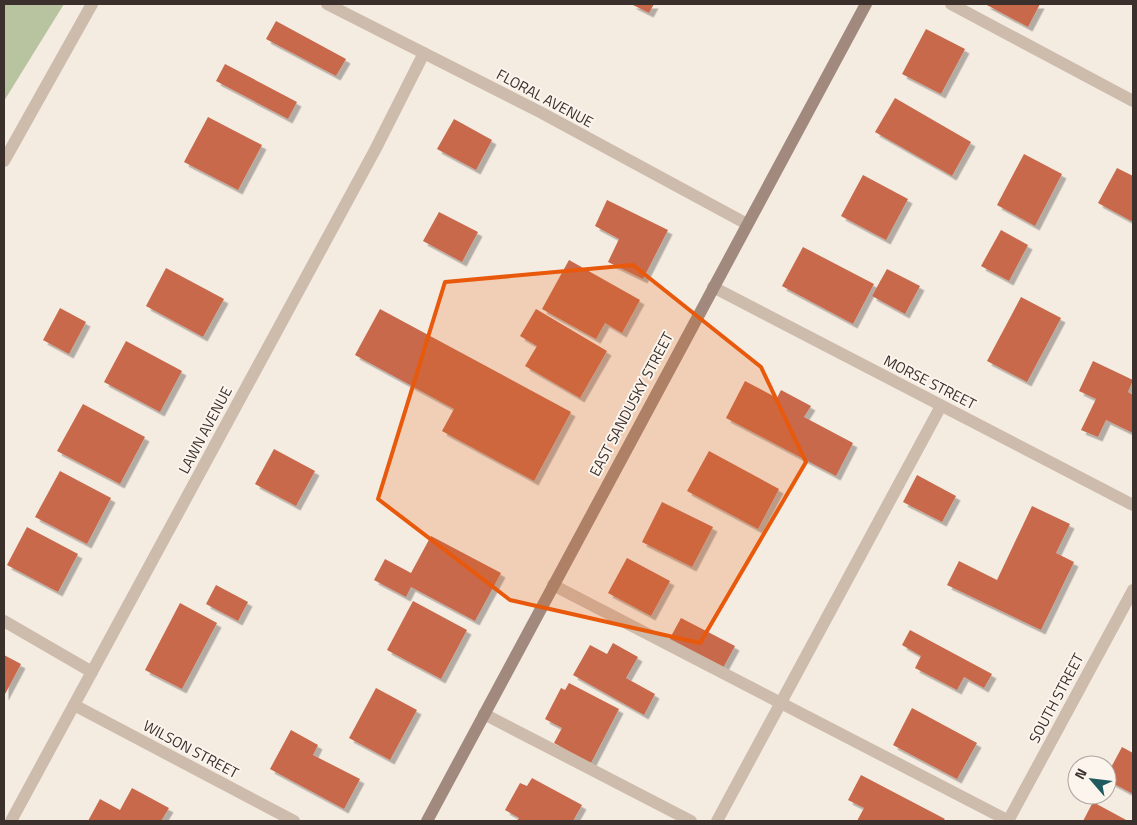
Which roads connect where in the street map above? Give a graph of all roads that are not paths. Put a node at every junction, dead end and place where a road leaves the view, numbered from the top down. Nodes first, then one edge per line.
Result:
1 (92, 4) edge
2 (327, 4) edge
3 (866, 4) edge
4 (951, 4) edge
5 (424, 53) junction
6 (1133, 101) edge
7 (4, 161) edge
8 (747, 224) junction
9 (712, 287) junction
10 (942, 406) junction
11 (1133, 505) edge
12 (553, 585) junction
13 (1133, 590) edge
14 (4, 621) edge
15 (92, 672) junction
16 (782, 703) junction
17 (74, 706) junction
18 (484, 714) junction
19 (12, 821) edge
20 (294, 821) edge
21 (427, 821) edge
22 (691, 821) edge
23 (717, 821) edge
24 (1008, 821) edge

1 - 7 street
2 - 5 street, FLORAL AVENUE
3 - 8 main road, EAST SANDUSKY STREET
4 - 6 street
5 - 8 street, FLORAL AVENUE
5 - 15 street, LAWN AVENUE
8 - 9 main road, EAST SANDUSKY STREET
9 - 10 street, MORSE STREET
9 - 12 main road, EAST SANDUSKY STREET
10 - 11 street, MORSE STREET
10 - 16 street
12 - 16 street
12 - 18 main road, EAST SANDUSKY STREET
13 - 24 street, SOUTH STREET
14 - 15 street
15 - 17 street, LAWN AVENUE
16 - 23 street
16 - 24 street
17 - 19 street, LAWN AVENUE
17 - 20 street, WILSON STREET
18 - 21 main road, EAST SANDUSKY STREET
18 - 22 street

